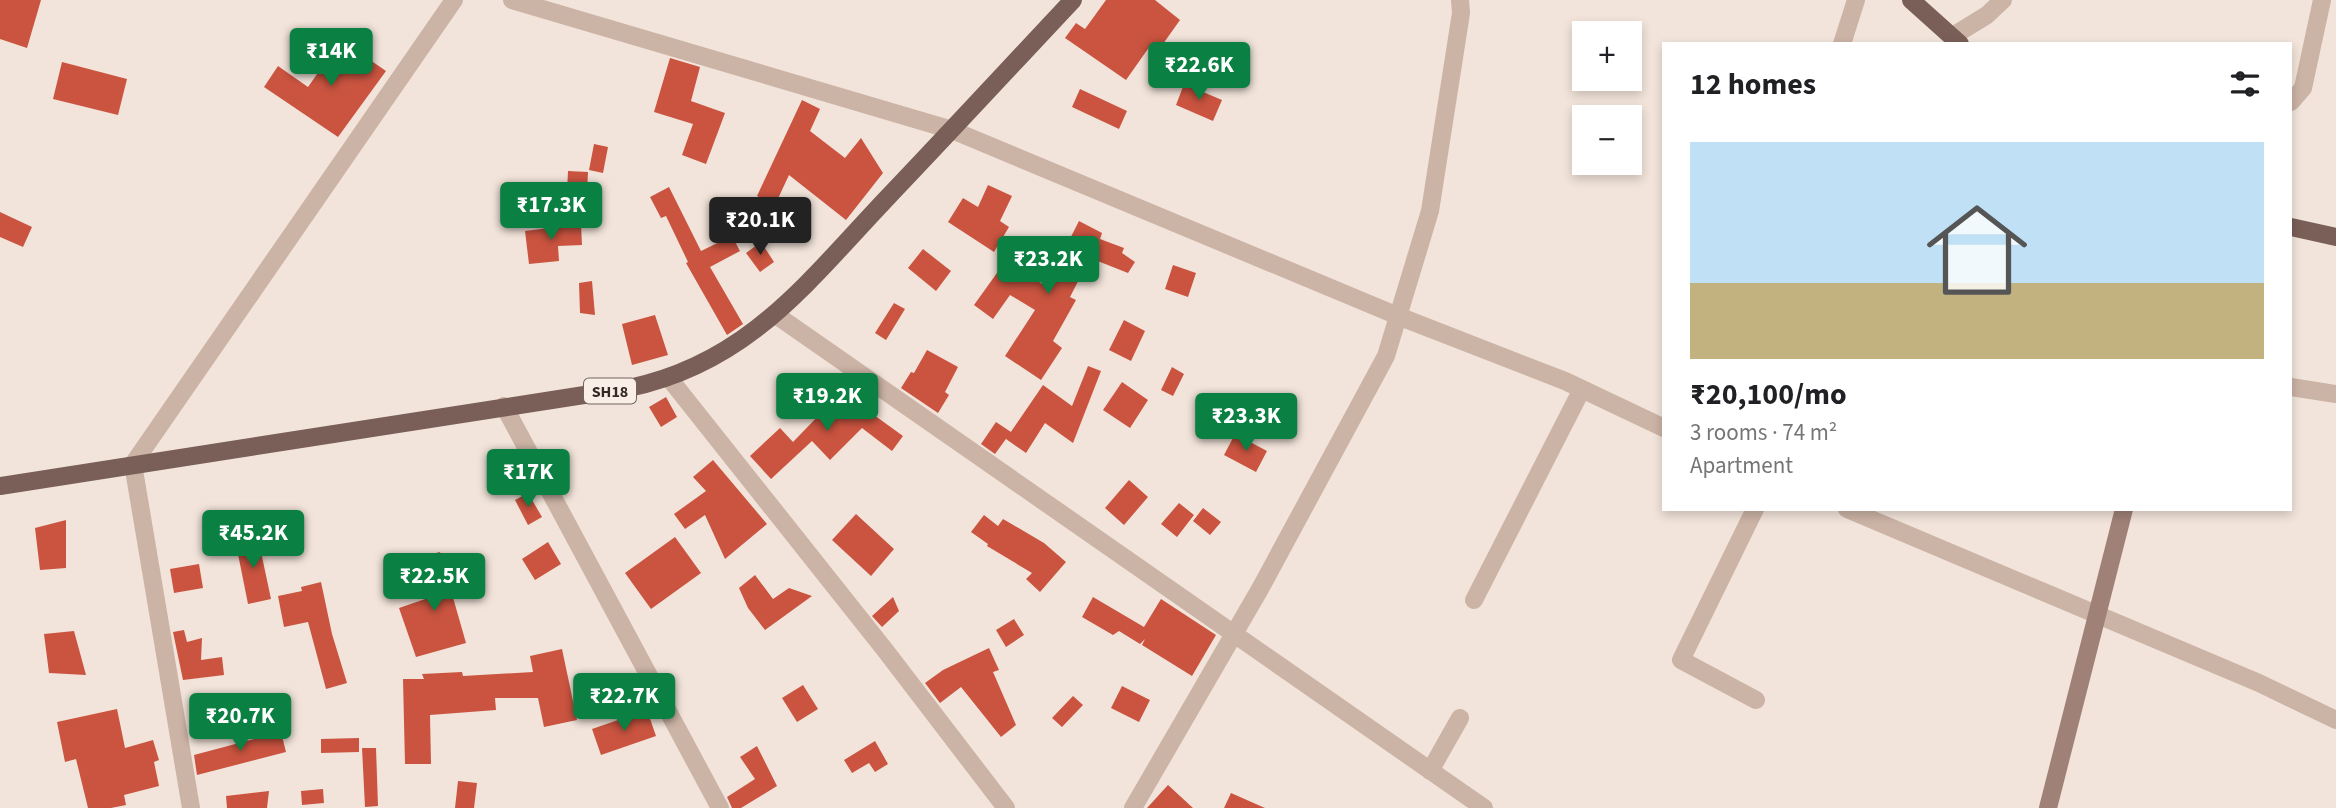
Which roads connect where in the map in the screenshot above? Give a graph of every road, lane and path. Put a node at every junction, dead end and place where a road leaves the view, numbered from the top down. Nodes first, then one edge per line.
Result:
1 (454, 0) edge
2 (512, 0) edge
3 (1073, 0) edge
4 (1460, 0) edge
5 (1856, 0) edge
6 (1911, 0) edge
7 (2003, 0) edge
8 (2322, 0) edge
9 (1957, 40) edge
10 (1843, 42) edge
11 (2292, 101) edge
12 (952, 130) junction
13 (2292, 227) edge
14 (2336, 237) edge
15 (776, 315) junction
16 (1398, 316) junction
17 (669, 378) junction
18 (2292, 387) edge
19 (1582, 389) junction
20 (2336, 394) edge
21 (504, 406) junction
22 (1662, 427) edge
23 (133, 464) junction
24 (0, 486) edge
25 (1754, 511) edge
26 (1852, 511) edge
27 (2123, 511) edge
28 (1474, 600) dead end
29 (2097, 616) junction
30 (1234, 634) junction
31 (1756, 701) dead end
32 (1460, 718) dead end
33 (2336, 720) edge
34 (1430, 771) junction
35 (191, 808) edge
36 (720, 808) edge
37 (1006, 808) edge
38 (1133, 808) edge
39 (1484, 808) edge
40 (2048, 808) edge

1 - 23 street
2 - 12 street
3 - 12 main road, SH18
4 - 16 street
5 - 10 street
6 - 9 main road
7 - 9 street
8 - 11 street
12 - 15 main road, SH18
12 - 16 street
13 - 14 main road
15 - 17 main road, SH18
15 - 30 street
16 - 19 street
16 - 30 street
17 - 21 main road, SH18
17 - 37 street
18 - 20 street
19 - 22 street
19 - 28 street
21 - 23 main road, SH18
21 - 36 street
23 - 24 main road, SH18
23 - 35 street
25 - 31 street
26 - 29 street
27 - 29 street
29 - 33 street
29 - 40 street
30 - 34 street
30 - 38 street
32 - 34 street
34 - 39 street

